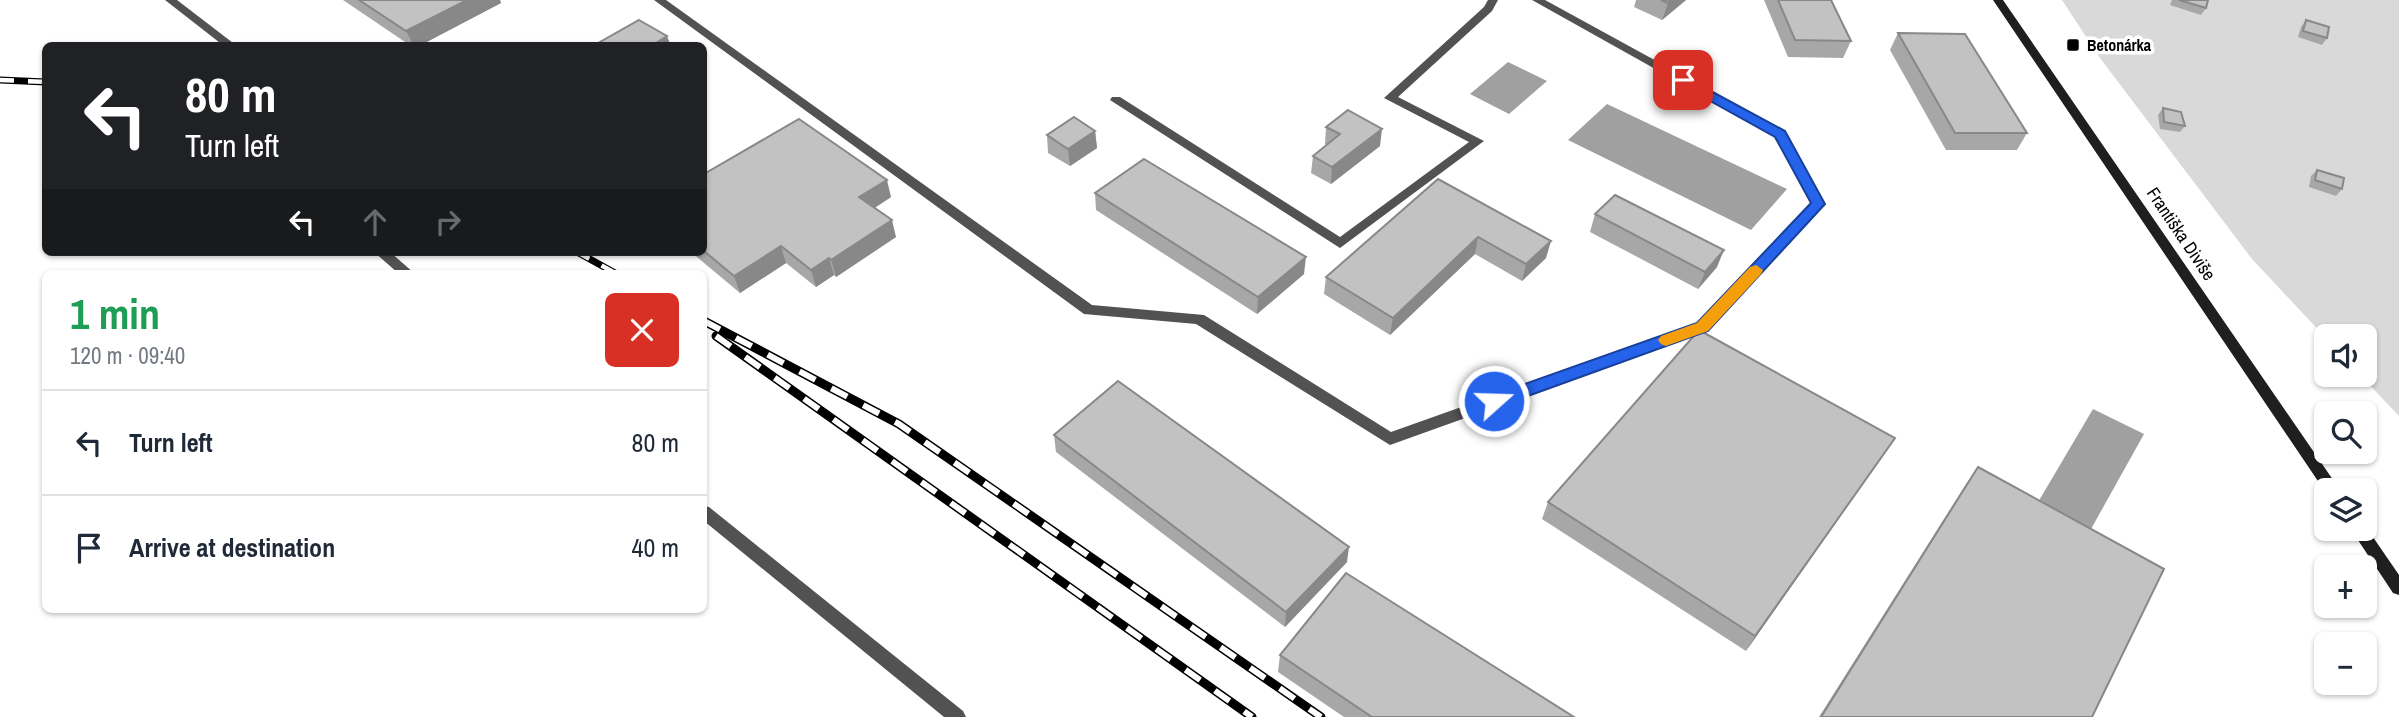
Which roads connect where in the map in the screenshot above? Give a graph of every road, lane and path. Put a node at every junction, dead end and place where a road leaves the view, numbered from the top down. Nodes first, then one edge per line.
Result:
1 (170, 0) edge
2 (659, 0) edge
3 (1493, 0) edge
4 (1537, 0) edge
5 (1998, 0) edge
6 (227, 42) edge
7 (1116, 100) dead end
8 (386, 256) edge
9 (403, 270) edge
10 (2324, 478) edge
11 (707, 514) edge
12 (2367, 541) edge
13 (2399, 588) edge
14 (957, 717) edge

1 - 6 lane
2 - 4 lane
3 - 7 lane
5 - 10 main road, Františka Diviše
8 - 9 lane
11 - 14 lane
12 - 13 main road

